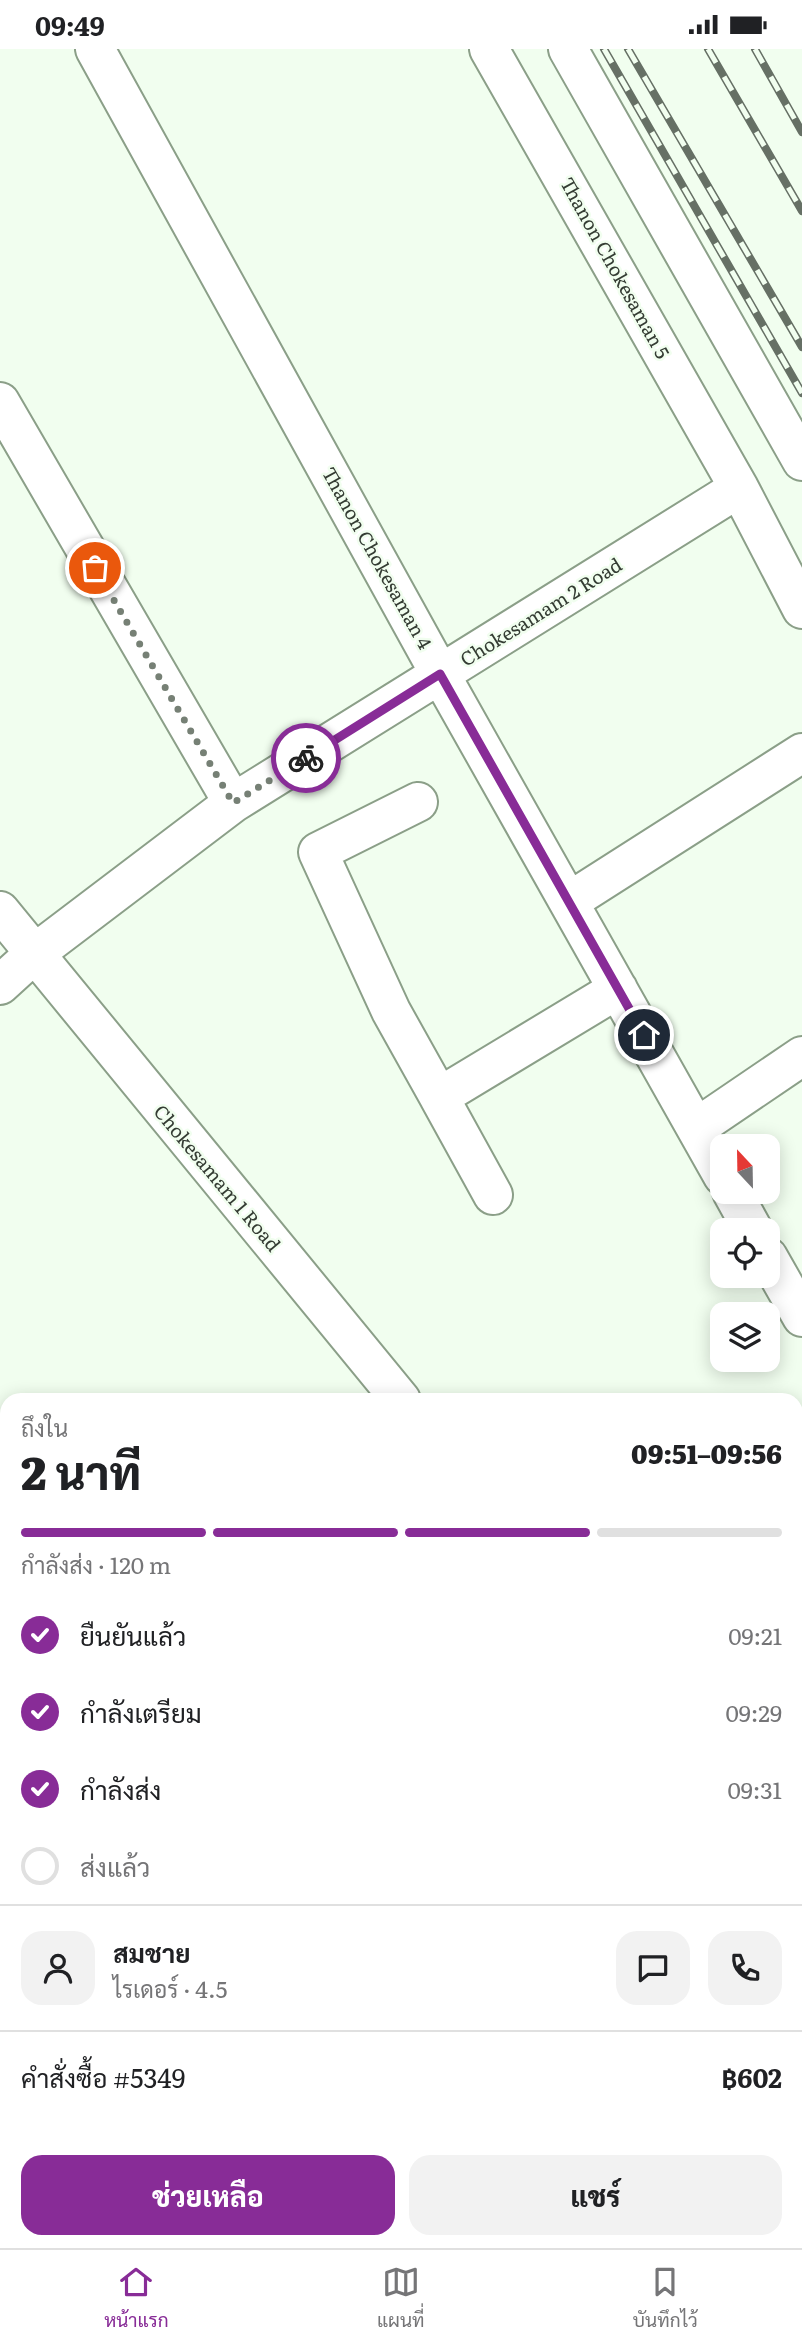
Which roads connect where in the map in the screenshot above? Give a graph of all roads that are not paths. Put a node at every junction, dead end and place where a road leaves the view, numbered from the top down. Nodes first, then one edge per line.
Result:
1 (95, 49) edge
2 (489, 49) edge
3 (568, 49) edge
4 (0, 402) edge
5 (13, 458) edge
6 (802, 461) edge
7 (739, 488) junction
8 (802, 609) edge
9 (440, 674) junction
10 (802, 753) edge
11 (418, 802) dead end
12 (233, 803) junction
13 (570, 901) junction
14 (0, 911) edge
15 (34, 954) junction
16 (0, 985) edge
17 (618, 989) junction
18 (802, 1056) edge
19 (439, 1097) junction
20 (696, 1128) junction
21 (710, 1153) edge
22 (493, 1195) dead end
23 (780, 1278) edge
24 (802, 1317) edge
25 (395, 1393) edge

1 - 9 street, Thanon Chokesaman 4
2 - 7 street, Thanon Chokesaman 5
3 - 6 street
4 - 5 street
5 - 12 street
7 - 8 street, Thanon Chokesaman 5
7 - 9 street, Chokesamam 2 Road
9 - 12 street, Chokesamam 2 Road
9 - 13 street, Thanon Chokesaman 4
10 - 13 street
11 - 19 street
12 - 15 street, Chokesamam 2 Road
13 - 17 street, Thanon Chokesaman 4
14 - 15 street, Chokesamam 1 Road
15 - 16 street, Chokesamam 2 Road
15 - 25 street, Chokesamam 1 Road
17 - 19 street
17 - 20 street, Thanon Chokesaman 4
18 - 20 street
19 - 22 street
20 - 21 street, Thanon Chokesaman 4
23 - 24 street

